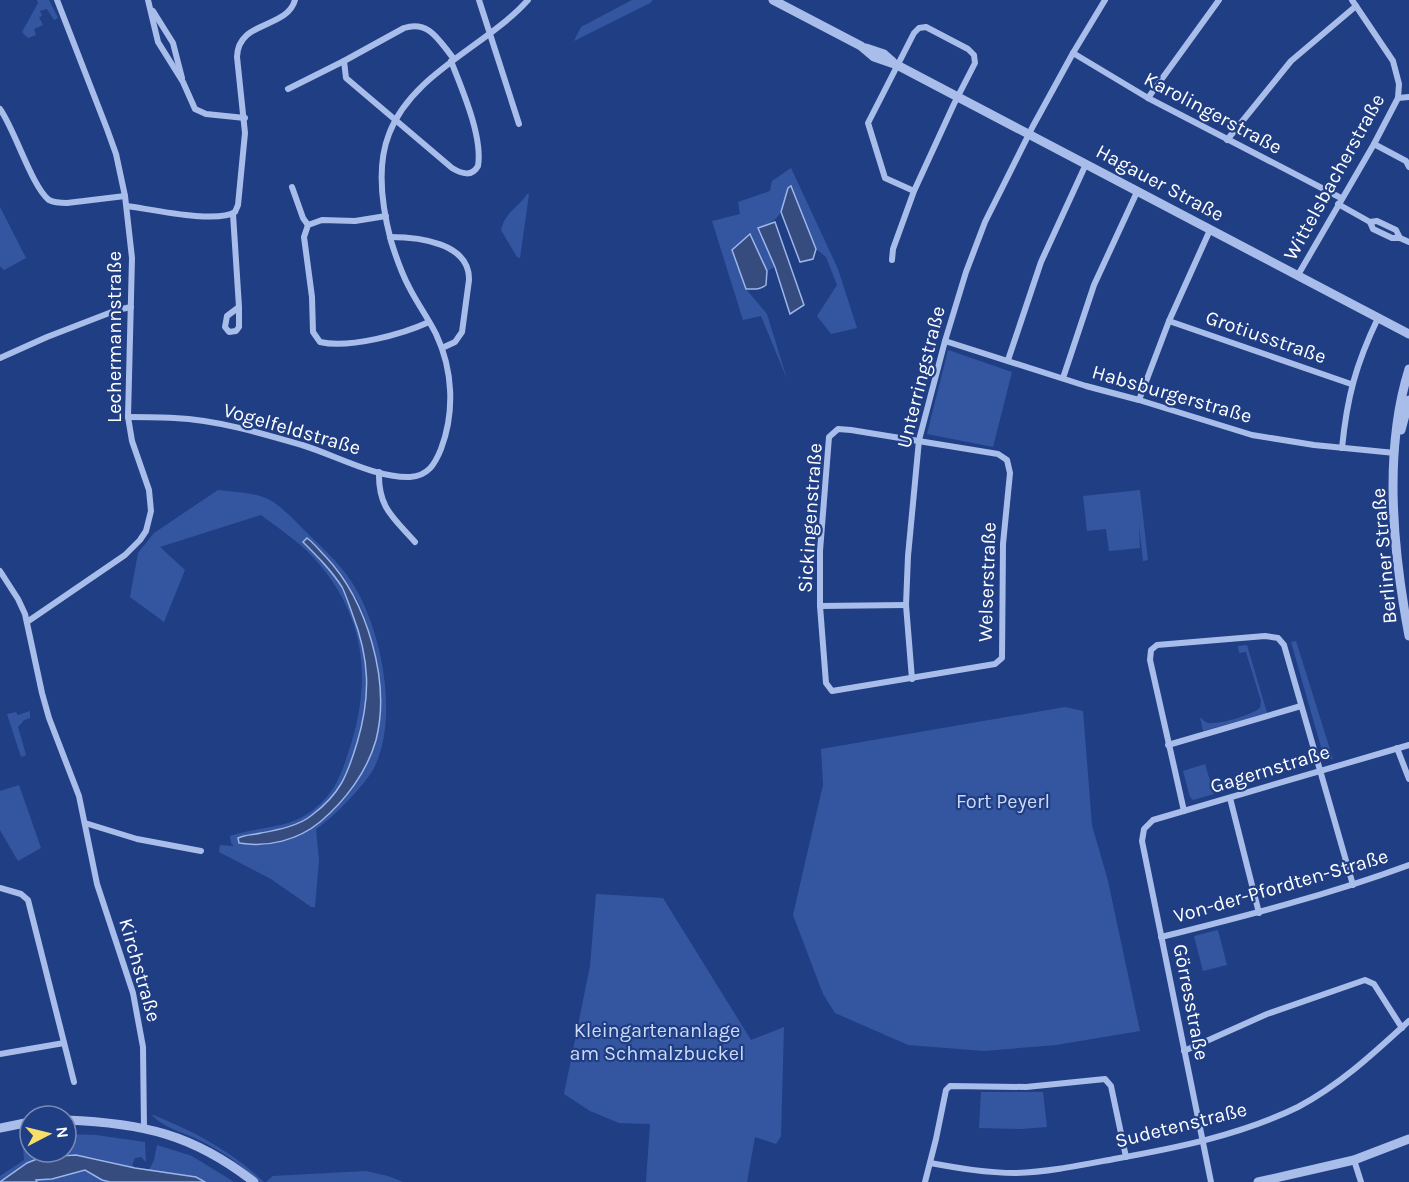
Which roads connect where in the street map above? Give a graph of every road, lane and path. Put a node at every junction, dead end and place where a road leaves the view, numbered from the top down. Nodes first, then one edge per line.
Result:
1 (57, 0) edge
2 (148, 0) edge
3 (295, 0) edge
4 (479, 0) edge
5 (528, 0) edge
6 (773, 0) edge
7 (1106, 0) edge
8 (1219, 0) edge
9 (1354, 3) edge
10 (151, 9) junction
11 (490, 32) junction
12 (1073, 53) junction
13 (452, 60) junction
14 (344, 61) junction
15 (896, 64) junction
16 (183, 81) junction
17 (288, 89) dead end
18 (958, 97) junction
19 (1148, 98) junction
20 (1398, 98) junction
21 (1409, 98) edge
22 (0, 109) edge
23 (245, 118) junction
24 (395, 120) junction
25 (519, 124) dead end
26 (1029, 134) junction
27 (1227, 140) junction
28 (1374, 144) junction
29 (1408, 163) edge
30 (1086, 164) junction
31 (292, 187) dead end
32 (914, 191) junction
33 (1137, 192) junction
34 (125, 196) junction
35 (1340, 201) junction
36 (127, 206) junction
37 (233, 214) junction
38 (386, 216) junction
39 (308, 225) junction
40 (1210, 230) junction
41 (390, 237) junction
42 (1409, 242) edge
43 (892, 260) dead end
44 (1298, 275) junction
45 (131, 307) junction
46 (239, 307) dead end
47 (1378, 318) junction
48 (1169, 321) junction
49 (429, 322) junction
50 (1409, 334) edge
51 (945, 341) junction
52 (442, 348) junction
53 (0, 358) edge
54 (1008, 360) junction
55 (1409, 369) edge
56 (1063, 378) junction
57 (1351, 384) junction
58 (1139, 400) junction
59 (1409, 400) edge
60 (128, 417) junction
61 (1397, 437) junction
62 (919, 440) junction
63 (1342, 448) junction
64 (1395, 453) junction
65 (379, 472) junction
66 (415, 542) dead end
67 (0, 572) edge
68 (906, 605) junction
69 (820, 606) junction
70 (27, 622) junction
71 (1409, 636) edge
72 (912, 679) junction
73 (832, 691) joint
74 (1301, 706) junction
75 (1168, 745) junction
76 (1409, 745) edge
77 (1397, 748) junction
78 (1319, 771) junction
79 (1409, 779) edge
80 (1230, 798) junction
81 (1184, 811) junction
82 (85, 823) junction
83 (1144, 829) joint
84 (201, 851) dead end
85 (1409, 865) edge
86 (1353, 885) junction
87 (0, 888) edge
88 (1259, 913) junction
89 (1161, 937) junction
90 (1409, 1022) edge
91 (1402, 1028) junction
92 (64, 1043) junction
93 (1184, 1051) junction
94 (0, 1054) edge
95 (74, 1082) dead end
96 (78, 1121) edge
97 (18, 1124) edge
98 (0, 1128) edge
99 (144, 1128) junction
100 (1409, 1139) edge
101 (1202, 1141) junction
102 (1126, 1157) junction
103 (1354, 1160) junction
104 (930, 1163) junction
105 (254, 1182) edge
106 (925, 1182) edge
107 (1211, 1182) edge
108 (1258, 1182) edge
109 (1360, 1182) edge

1 - 34 street, Lechermannstraße
2 - 10 street
3 - 23 street
4 - 11 street
5 - 11 street
6 - 15 street, Hagauer Straße
7 - 12 street
8 - 19 street
9 - 20 street, Wittelsbacherstraße
9 - 27 street
10 - 16 street
10 - 16 street
11 - 13 street
11 - 25 street
12 - 19 street, Karolingerstraße
12 - 26 street
13 - 14 street
13 - 24 street
13 - 24 street
14 - 17 street
14 - 24 street
15 - 18 street, Hagauer Straße
15 - 18 street
15 - 32 street
16 - 23 street
18 - 26 street, Hagauer Straße
18 - 32 street
19 - 27 street, Karolingerstraße
20 - 21 street
20 - 28 street, Wittelsbacherstraße
22 - 34 street
23 - 37 street
24 - 38 street
26 - 30 street, Hagauer Straße
26 - 51 street, Unterringstraße
27 - 35 street, Karolingerstraße
28 - 29 street
28 - 35 street, Wittelsbacherstraße
30 - 33 street, Hagauer Straße
30 - 54 street
31 - 39 street
32 - 43 street
33 - 40 street, Hagauer Straße
33 - 56 street
34 - 36 street, Lechermannstraße
35 - 42 street, Karolingerstraße
35 - 44 street, Wittelsbacherstraße
36 - 37 street
36 - 45 street, Lechermannstraße
37 - 46 street
38 - 39 street
38 - 41 street
39 - 49 street
40 - 44 street, Hagauer Straße
40 - 48 street
41 - 49 street
41 - 52 street
44 - 47 street, Hagauer Straße
45 - 53 street
45 - 60 street, Lechermannstraße
47 - 50 street, Hagauer Straße
47 - 57 street
48 - 57 street, Grotiusstraße
48 - 58 street
49 - 52 street
51 - 54 street, Habsburgerstraße
51 - 62 street, Unterringstraße
52 - 65 street, Vogelfeldstraße
54 - 56 street, Habsburgerstraße
55 - 61 street, Berliner Straße
56 - 58 street, Habsburgerstraße
57 - 63 street
58 - 63 street, Habsburgerstraße
59 - 61 street, Berliner Straße
60 - 65 street, Vogelfeldstraße
60 - 70 street, Lechermannstraße
61 - 64 street, Berliner Straße
62 - 68 street, Unterringstraße
62 - 69 street, Sickingenstraße
62 - 72 street, Welserstraße
63 - 64 street, Habsburgerstraße
64 - 71 street, Berliner Straße
65 - 66 street
67 - 70 street, Kirchstraße
68 - 69 street
68 - 72 street, Unterringstraße
69 - 73 street, Sickingenstraße
70 - 82 street, Kirchstraße
72 - 73 street, Welserstraße
74 - 75 street
74 - 75 street
74 - 78 street
75 - 81 street
76 - 77 street, Gagernstraße
77 - 78 street, Gagernstraße
77 - 79 street
78 - 80 street, Gagernstraße
78 - 86 street
80 - 81 street, Gagernstraße
80 - 88 street
81 - 83 street, Gagernstraße
82 - 84 street
82 - 99 street, Kirchstraße
83 - 89 street, Görresstraße
85 - 86 street, Von-der-Pfordten-Straße
86 - 88 street, Von-der-Pfordten-Straße
87 - 92 street
88 - 89 street, Von-der-Pfordten-Straße
89 - 93 street, Görresstraße
90 - 91 street, Sudetenstraße
91 - 93 street
91 - 101 street, Sudetenstraße
92 - 94 street
92 - 95 street
93 - 101 street, Görresstraße
96 - 99 street
97 - 98 street
99 - 105 street
100 - 103 street
101 - 102 street, Sudetenstraße
101 - 107 street, Görresstraße
102 - 104 street, Sudetenstraße
102 - 104 street
103 - 108 street
103 - 109 street
104 - 106 street

